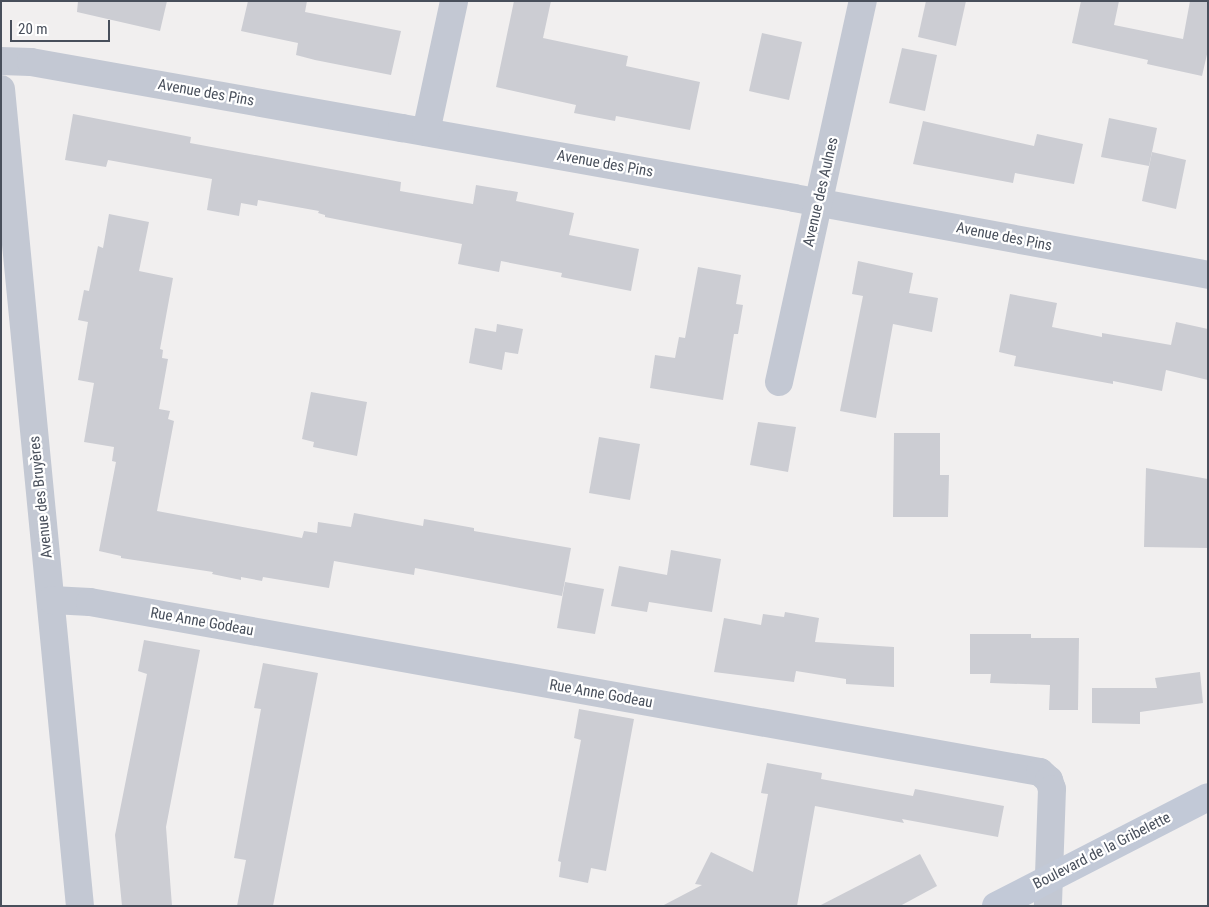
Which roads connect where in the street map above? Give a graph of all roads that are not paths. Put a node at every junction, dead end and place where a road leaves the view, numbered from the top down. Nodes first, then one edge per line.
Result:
1 (454, 1) edge
2 (863, 1) edge
3 (1, 61) edge
4 (1, 89) edge
5 (426, 132) junction
6 (820, 202) junction
7 (1208, 275) edge
8 (779, 382) dead end
9 (52, 600) junction
10 (1208, 796) edge
11 (1047, 879) junction
12 (80, 906) edge
13 (996, 906) edge
14 (1048, 906) edge

1 - 5 street
2 - 6 street, Avenue des Aulnes
3 - 5 street, Avenue des Pins
4 - 9 street, Avenue des Bruyères
5 - 6 street, Avenue des Pins
6 - 7 street, Avenue des Pins
6 - 8 street, Avenue des Aulnes
9 - 11 street, Rue Anne Godeau
9 - 12 street, Avenue des Bruyères
10 - 11 main road, Boulevard de la Gribelette
11 - 13 main road, Boulevard de la Gribelette
11 - 14 street, Rue Anne Godeau

